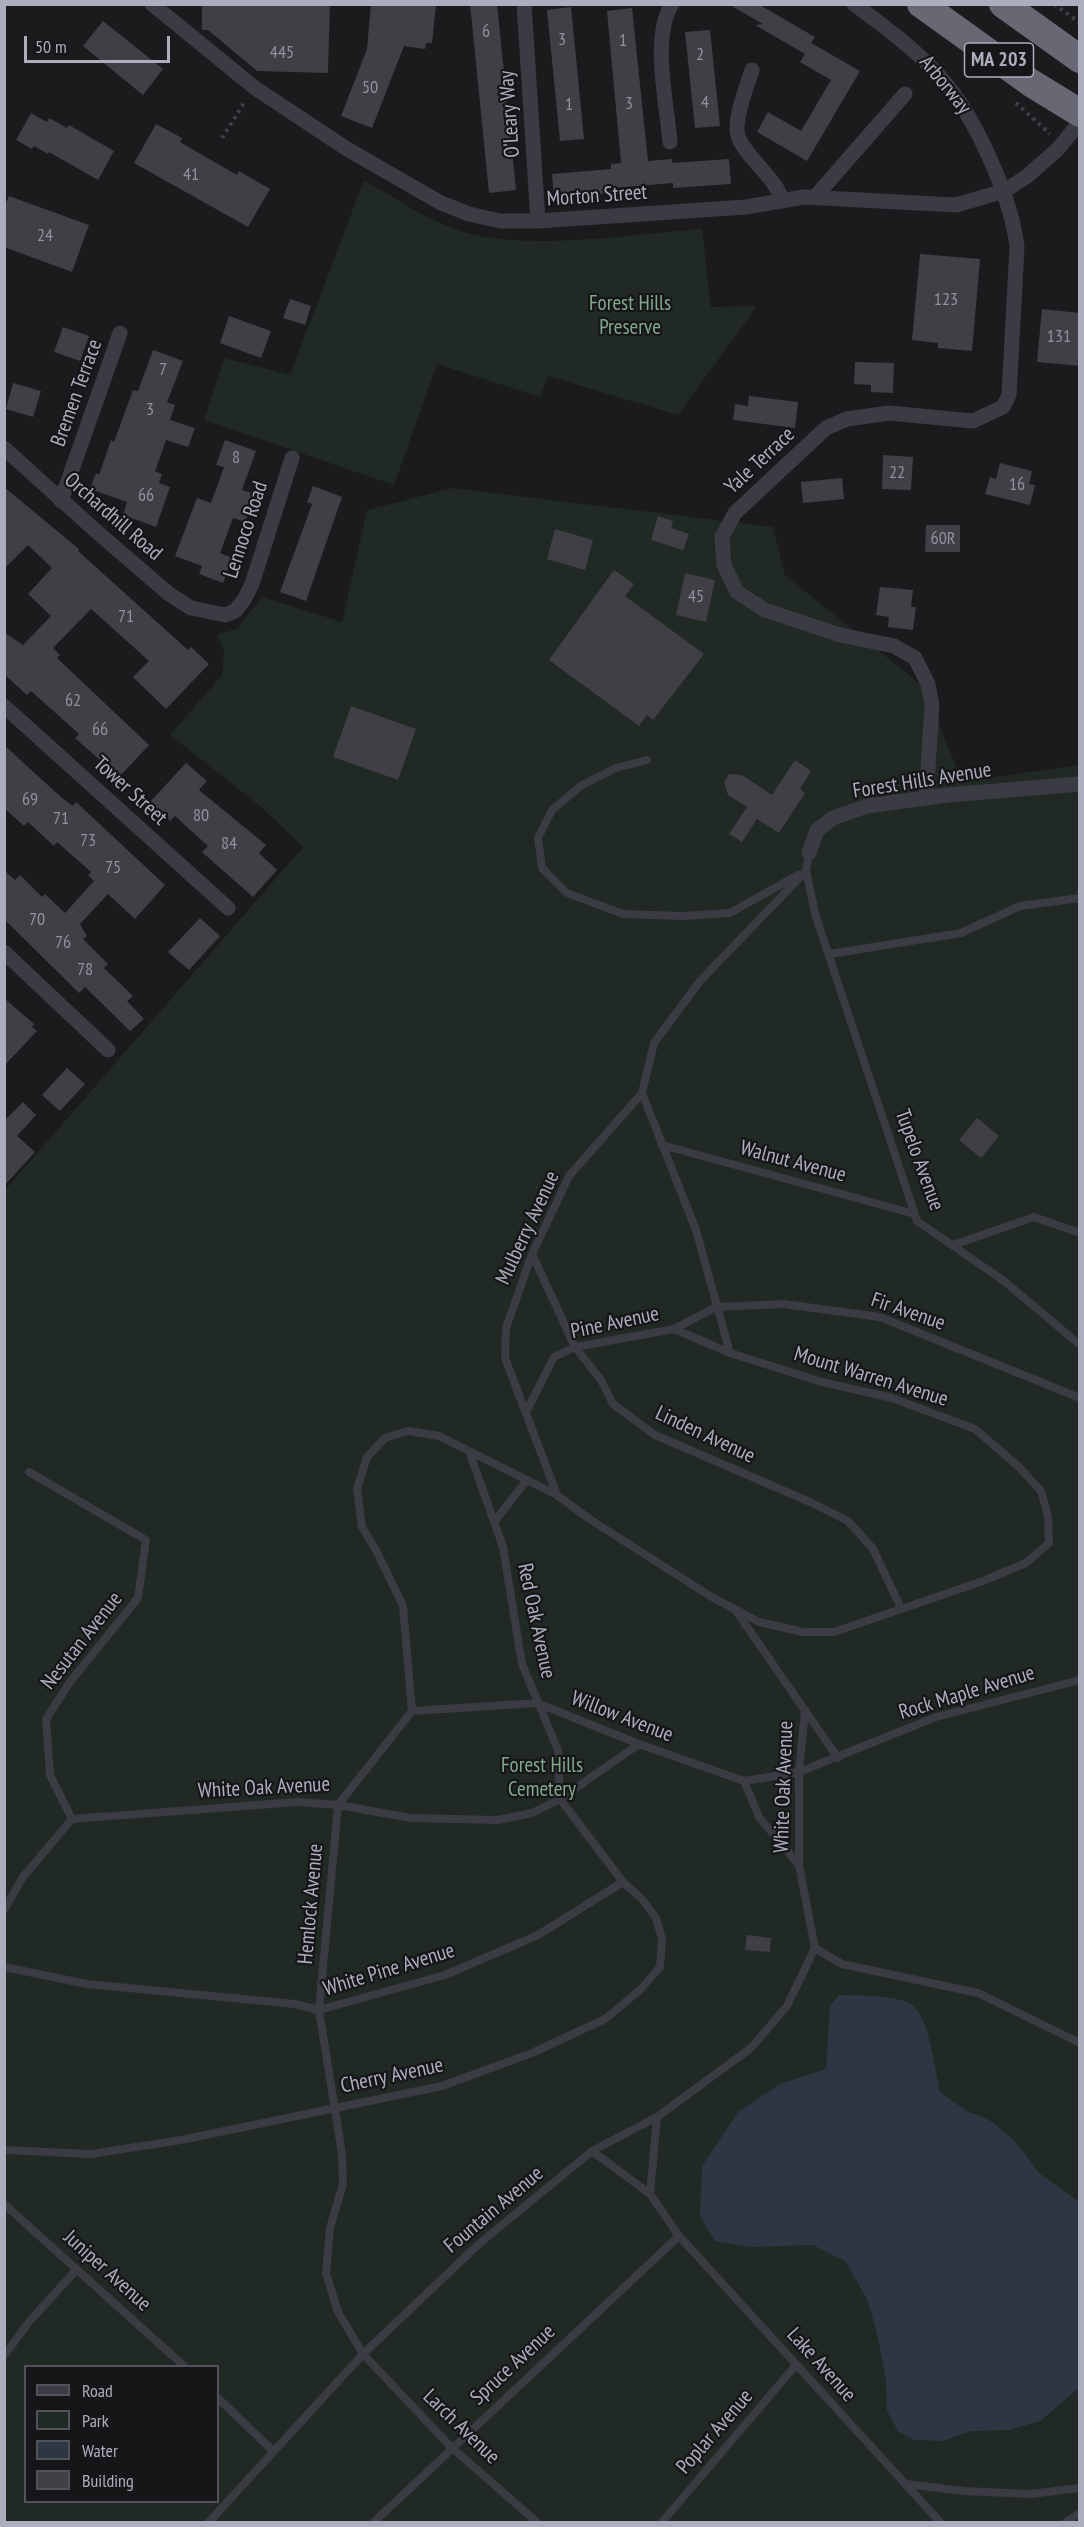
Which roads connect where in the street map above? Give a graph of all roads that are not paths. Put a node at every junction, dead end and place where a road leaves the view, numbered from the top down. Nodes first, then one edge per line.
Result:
1 (152, 4) edge
2 (524, 4) edge
3 (672, 4) edge
4 (854, 4) edge
5 (921, 4) edge
6 (1003, 4) edge
7 (1080, 58) edge
8 (752, 70) dead end
9 (905, 94) dead end
10 (1080, 113) edge
11 (1080, 123) edge
12 (670, 142) dead end
13 (1004, 191) junction
14 (815, 196) junction
15 (782, 200) junction
16 (538, 221) junction
17 (120, 333) dead end
18 (4, 448) edge
19 (292, 458) dead end
20 (61, 501) junction
21 (200, 610) joint
22 (4, 706) edge
23 (647, 760) dead end
24 (1080, 784) edge
25 (926, 798) junction
26 (809, 853) joint
27 (806, 871) junction
28 (1080, 898) edge
29 (228, 908) dead end
30 (4, 952) edge
31 (830, 954) junction
32 (108, 1050) dead end
33 (642, 1093) junction
34 (662, 1145) junction
35 (915, 1214) junction
36 (1080, 1233) edge
37 (953, 1245) junction
38 (532, 1254) junction
39 (716, 1307) junction
40 (674, 1329) junction
41 (1080, 1346) edge
42 (575, 1347) junction
43 (730, 1353) junction
44 (1080, 1398) edge
45 (526, 1412) junction
46 (469, 1451) junction
47 (29, 1472) dead end
48 (527, 1480) junction
49 (557, 1495) junction
50 (494, 1522) junction
51 (901, 1608) junction
52 (735, 1609) junction
53 (803, 1632) joint
54 (1080, 1680) edge
55 (537, 1703) junction
56 (805, 1710) junction
57 (412, 1711) junction
58 (639, 1744) junction
59 (838, 1758) junction
60 (799, 1772) junction
61 (744, 1780) junction
62 (560, 1799) junction
63 (338, 1805) junction
64 (72, 1819) junction
65 (799, 1865) junction
66 (623, 1882) junction
67 (4, 1910) edge
68 (815, 1948) junction
69 (4, 1967) edge
70 (319, 2010) junction
71 (1080, 2043) edge
72 (334, 2106) junction
73 (657, 2117) junction
74 (4, 2150) edge
75 (592, 2151) junction
76 (650, 2194) junction
77 (4, 2204) edge
78 (679, 2236) junction
79 (77, 2269) junction
80 (363, 2354) junction
81 (4, 2356) edge
82 (182, 2365) edge
83 (796, 2366) junction
84 (219, 2399) edge
85 (451, 2447) junction
86 (272, 2450) junction
87 (906, 2484) junction
88 (1080, 2488) edge
89 (1080, 2513) edge
90 (209, 2523) edge
91 (374, 2523) edge
92 (537, 2523) edge
93 (662, 2523) edge
94 (940, 2523) edge
95 (1066, 2523) edge

1 - 16 street, Morton Street
2 - 16 street, O'Leary Way
3 - 12 street
4 - 13 street, Arborway
5 - 10 highway, Arborway / MA 203
6 - 7 highway, MA 203
8 - 15 street
9 - 14 street
11 - 13 street, Morton Street
13 - 14 street, Morton Street
13 - 25 street, Yale Terrace
14 - 15 street, Morton Street
15 - 16 street, Morton Street
17 - 20 street, Bremen Terrace
18 - 20 street, Orchardhill Road
19 - 21 street, Lennoco Road
20 - 21 street, Orchardhill Road
22 - 29 street, Tower Street
23 - 27 lane
24 - 25 street, Forest Hills Avenue
25 - 26 street, Forest Hills Avenue
26 - 27 lane, Forest Hills Avenue
27 - 31 lane, Tupelo Avenue
27 - 33 lane, Mulberry Avenue
28 - 31 lane
30 - 32 street
31 - 35 lane, Tupelo Avenue
33 - 34 lane
33 - 38 lane, Mulberry Avenue
34 - 35 lane, Walnut Avenue
34 - 39 lane
35 - 37 lane, Tupelo Avenue
36 - 37 lane
37 - 41 lane, Tupelo Avenue
38 - 42 lane, Linden Avenue
38 - 45 lane, Mulberry Avenue
39 - 40 lane, Pine Avenue
39 - 43 lane
39 - 44 lane, Fir Avenue
40 - 42 lane, Pine Avenue
40 - 43 lane, Pine Avenue
42 - 45 lane, Pine Avenue
42 - 51 lane, Linden Avenue
43 - 51 lane, Mount Warren Avenue
45 - 49 lane, Mulberry Avenue
46 - 48 lane, White Oak Avenue
46 - 50 lane, Red Oak Avenue
46 - 57 lane, White Oak Avenue
47 - 64 lane, Nesutan Avenue
48 - 49 lane, White Oak Avenue
48 - 50 lane
49 - 52 lane, White Oak Avenue
50 - 55 lane, Red Oak Avenue
51 - 53 lane, Mount Warren Avenue
52 - 53 lane, White Oak Avenue
52 - 56 lane, White Oak Avenue
54 - 59 lane, Rock Maple Avenue
55 - 57 lane, Willow Avenue
55 - 58 lane, Willow Avenue
55 - 62 lane, Red Oak Avenue
56 - 59 lane, White Oak Avenue
56 - 60 lane, White Oak Avenue
57 - 63 lane, White Oak Avenue
58 - 61 lane, Willow Avenue
58 - 62 lane
59 - 60 lane, Rock Maple Avenue
60 - 61 lane, Willow Avenue
60 - 65 lane, White Oak Avenue
61 - 65 lane
62 - 63 lane
62 - 66 lane
63 - 64 lane, White Oak Avenue
63 - 70 lane, Hemlock Avenue
64 - 67 lane
65 - 68 lane
66 - 70 lane, White Pine Avenue
66 - 72 lane, Cherry Avenue
68 - 71 lane
68 - 73 lane, Fountain Avenue
69 - 70 lane, White Pine Avenue
70 - 72 lane, Hemlock Avenue
72 - 74 lane, Cherry Avenue
72 - 80 lane, Hemlock Avenue
73 - 75 lane, Fountain Avenue
73 - 76 lane
75 - 76 lane, Lake Avenue
75 - 80 lane, Fountain Avenue
76 - 78 lane, Lake Avenue
77 - 79 lane, Juniper Avenue
78 - 83 lane, Lake Avenue
78 - 85 lane, Spruce Avenue
79 - 81 lane
79 - 82 lane, Juniper Avenue
80 - 85 lane, Larch Avenue
80 - 86 lane, Fountain Avenue
83 - 87 lane, Lake Avenue
83 - 93 lane, Poplar Avenue
84 - 86 lane
85 - 91 lane, Spruce Avenue
85 - 92 lane, Larch Avenue
86 - 90 lane, Fountain Avenue
87 - 88 lane
87 - 94 lane, Lake Avenue
89 - 95 lane

